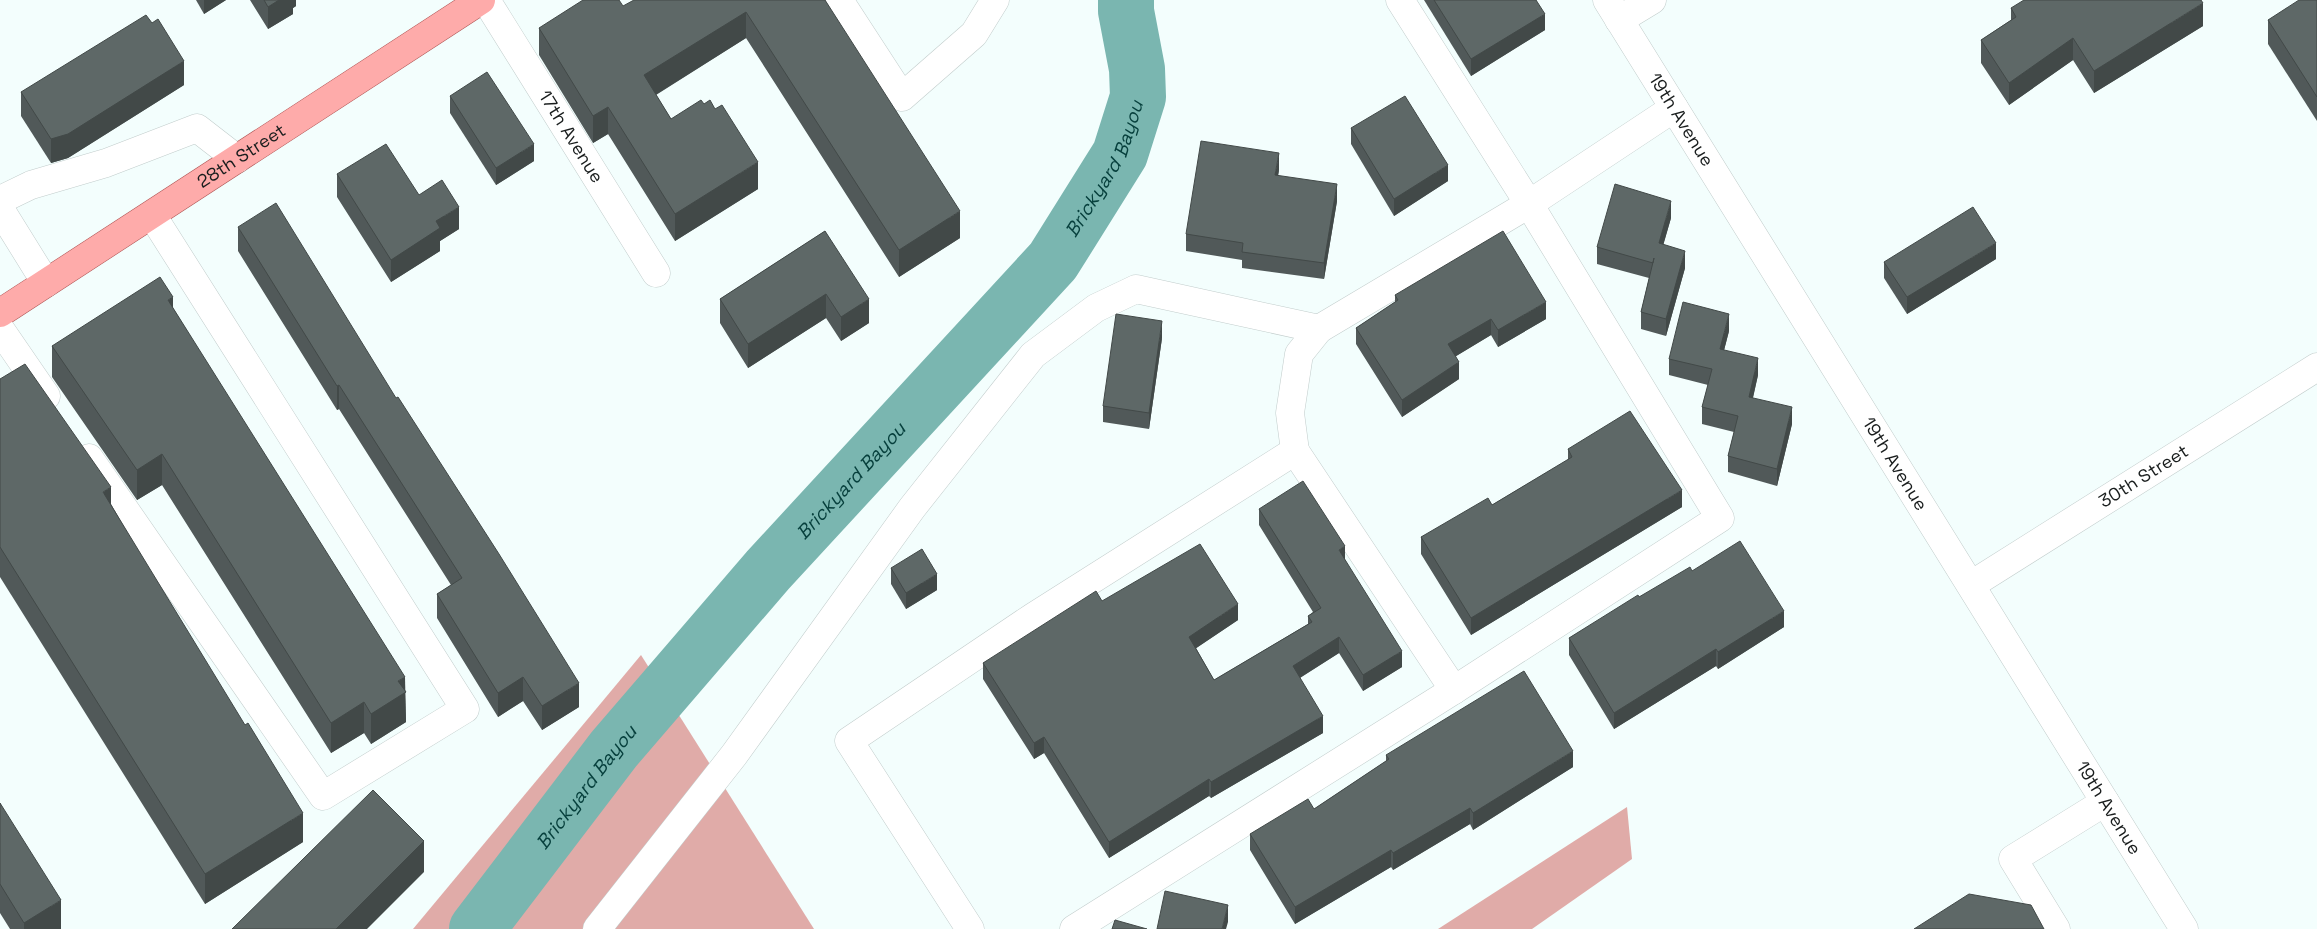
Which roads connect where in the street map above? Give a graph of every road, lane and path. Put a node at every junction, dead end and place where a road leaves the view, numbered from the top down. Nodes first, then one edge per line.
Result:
1 (481, 0) edge
2 (486, 0) edge
3 (840, 0) edge
4 (994, 0) edge
5 (1400, 0) edge
6 (1652, 0) edge
7 (1613, 10) edge
8 (1674, 108) junction
9 (237, 159) junction
10 (0, 200) edge
11 (1529, 204) junction
12 (0, 209) edge
13 (152, 214) junction
14 (656, 273) dead end
15 (46, 283) junction
16 (0, 313) edge
17 (0, 329) edge
18 (1319, 329) junction
19 (2317, 368) edge
20 (58, 412) edge
21 (75, 437) edge
22 (1295, 451) junction
23 (1971, 585) junction
24 (1454, 690) junction
25 (2105, 802) junction
26 (597, 929) edge
27 (970, 929) edge
28 (1074, 929) edge
29 (2056, 929) edge
30 (2184, 929) edge

1 - 9 main road, 28th Street
2 - 14 street, 17th Avenue
3 - 4 street
5 - 11 street
6 - 7 street
7 - 8 street, 19th Avenue
8 - 11 street
8 - 23 street, 19th Avenue
9 - 10 street
9 - 13 main road, 28th Street
11 - 18 street
11 - 24 street
12 - 15 street
13 - 15 main road, 28th Street
13 - 21 street
15 - 16 main road, 28th Street
17 - 20 street
18 - 22 street
18 - 26 street
19 - 23 street, 30th Street
22 - 24 street
22 - 27 street
23 - 25 street, 19th Avenue
24 - 28 street
25 - 29 street
25 - 30 street, 19th Avenue

